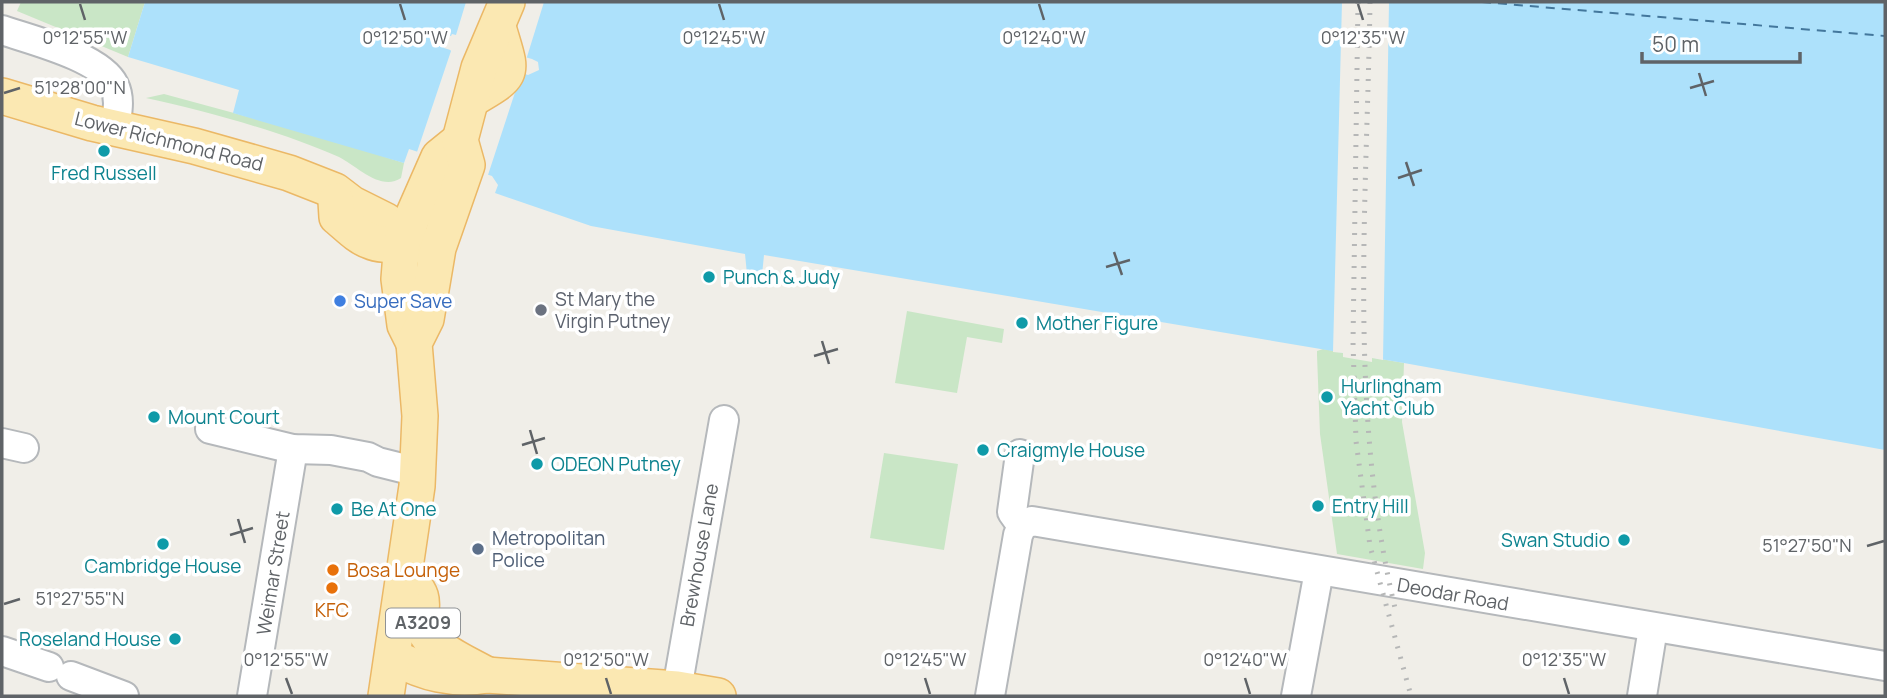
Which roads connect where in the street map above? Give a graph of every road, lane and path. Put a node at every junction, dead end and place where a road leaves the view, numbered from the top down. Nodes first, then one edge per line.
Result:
1 (503, 14) edge
2 (2, 30) edge
3 (2, 96) edge
4 (116, 129) junction
5 (335, 191) junction
6 (433, 194) junction
7 (402, 241) junction
8 (438, 248) junction
9 (414, 343) junction
10 (724, 420) dead end
11 (210, 429) dead end
12 (293, 449) junction
13 (1020, 454) dead end
14 (418, 472) junction
15 (1022, 526) junction
16 (1319, 571) junction
17 (406, 576) junction
18 (1653, 628) junction
19 (2, 651) edge
20 (393, 657) junction
21 (1885, 666) edge
22 (488, 675) junction
23 (677, 689) junction
24 (124, 696) edge
25 (252, 696) edge
26 (386, 696) edge
27 (718, 696) edge
28 (990, 696) edge
29 (1296, 696) edge
30 (1642, 696) edge

1 - 6 main road
2 - 4 street
3 - 4 main road, Lower Richmond Road
4 - 5 main road, Lower Richmond Road
5 - 6 main road, Lower Richmond Road
5 - 7 main road, Lower Richmond Road
6 - 7 main road
6 - 8 main road
7 - 8 main road
7 - 9 main road
8 - 9 main road
9 - 14 main road
10 - 23 street, Brewhouse Lane
11 - 12 street
12 - 14 street
12 - 25 street, Weimar Street
13 - 15 street
14 - 17 main road
15 - 16 street, Deodar Road
15 - 28 street
16 - 18 street, Deodar Road
16 - 29 street
17 - 20 main road
17 - 22 main road, A3209
18 - 21 street, Deodar Road
18 - 30 street
19 - 24 street
20 - 22 main road, A3209
20 - 26 main road
22 - 23 main road, A3209
23 - 27 main road, A3209

